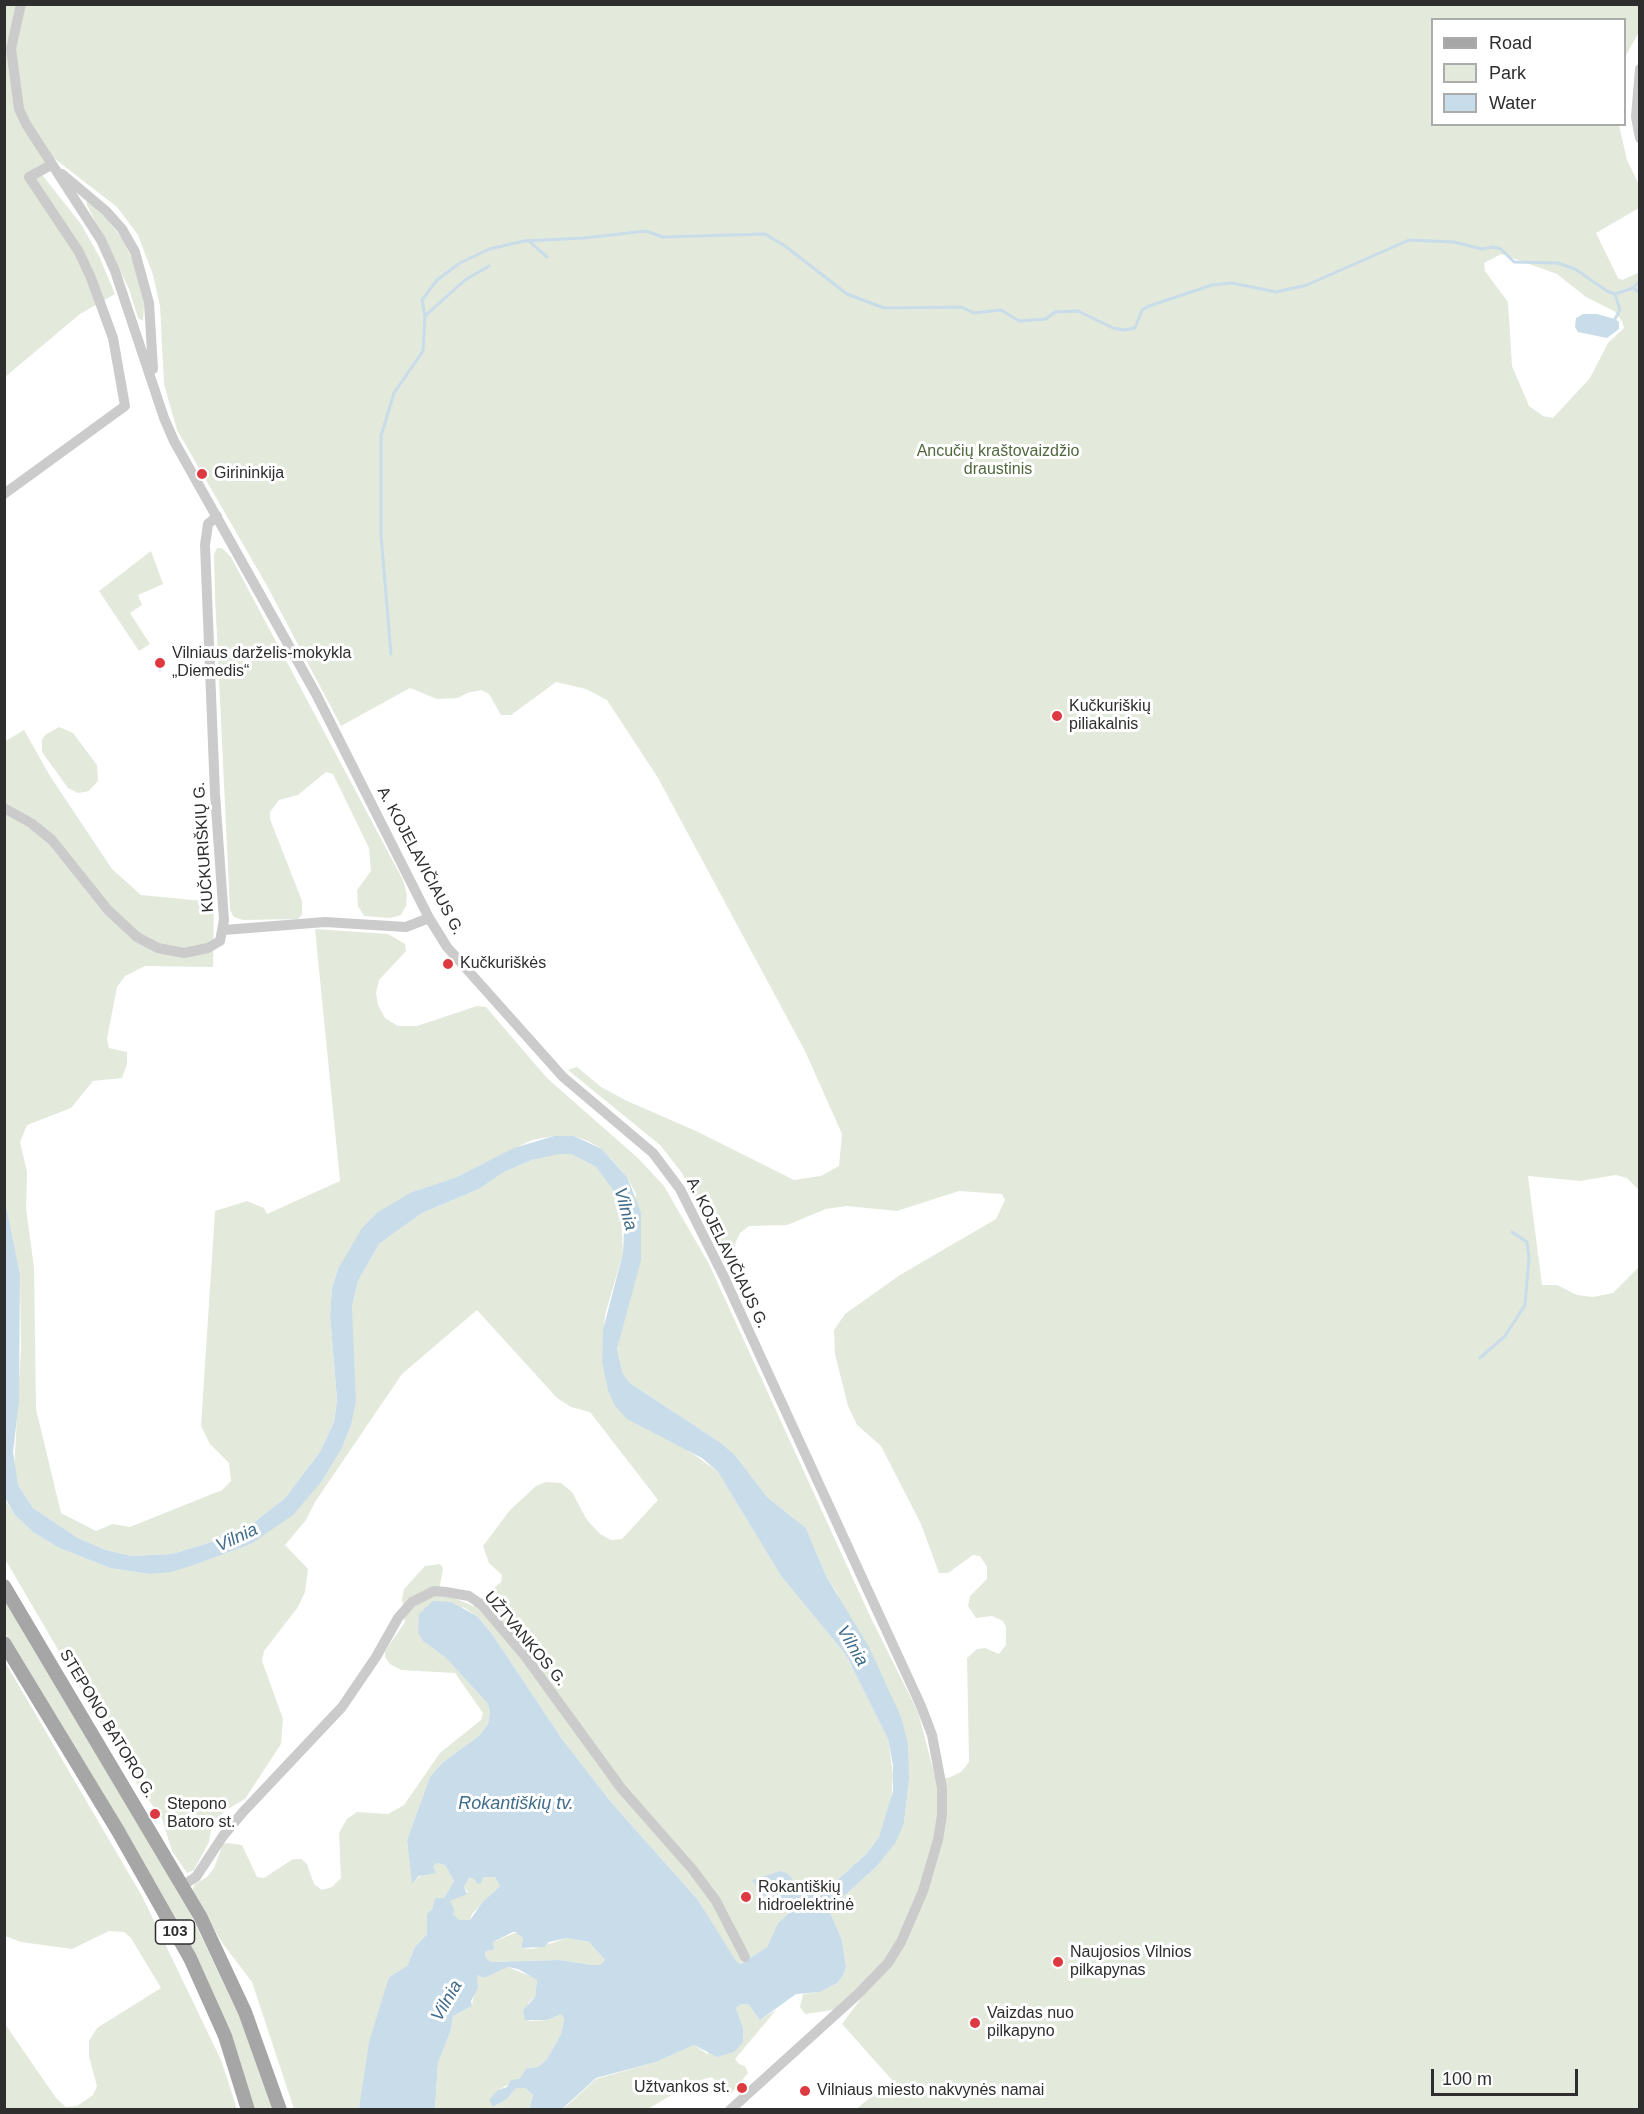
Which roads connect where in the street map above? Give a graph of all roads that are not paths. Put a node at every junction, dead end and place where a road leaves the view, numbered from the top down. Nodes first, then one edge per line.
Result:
1 (21, 4) edge
2 (1640, 69) edge
3 (1640, 138) edge
4 (51, 165) junction
5 (153, 385) junction
6 (4, 494) edge
7 (217, 516) junction
8 (4, 808) edge
9 (429, 918) junction
10 (224, 930) junction
11 (4, 1586) edge
12 (4, 1643) edge
13 (183, 1885) junction
14 (745, 1957) dead end
15 (248, 2109) edge
16 (280, 2109) edge
17 (730, 2109) edge

1 - 4 street, A. KOJELAVIČIAUS G.
2 - 3 street
4 - 5 street, A. KOJELAVIČIAUS G.
4 - 5 street, A. KOJELAVIČIAUS G.
4 - 6 street
5 - 7 street, A. KOJELAVIČIAUS G.
7 - 9 street, A. KOJELAVIČIAUS G.
7 - 10 street, KUČKURIŠKIŲ G.
8 - 10 street, KUČKURIŠKIŲ G.
9 - 10 street
9 - 17 street, A. KOJELAVIČIAUS G.
11 - 13 main road, STEPONO BATORO G. / 103
12 - 15 main road, 103
13 - 14 street, UŽTVANKOS G.
13 - 16 main road, STEPONO BATORO G. / 103

